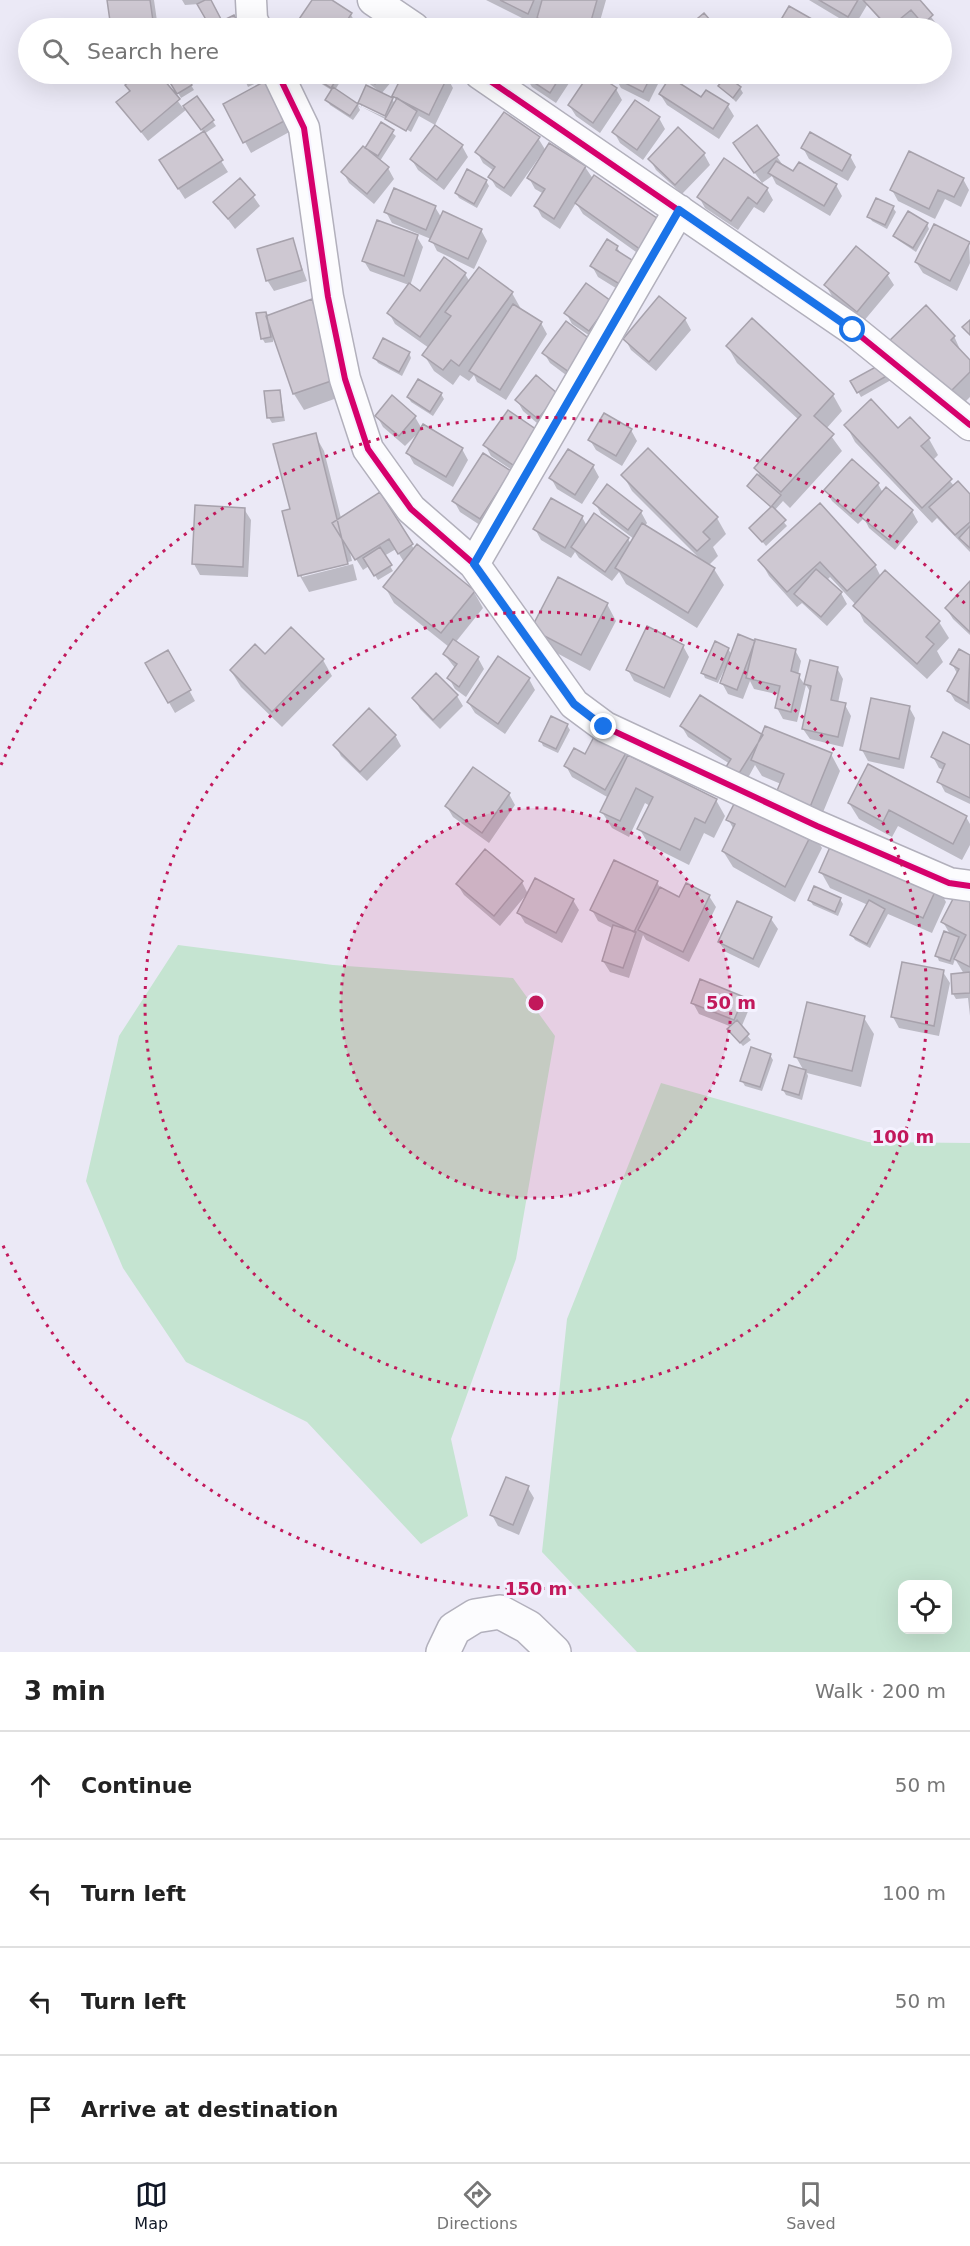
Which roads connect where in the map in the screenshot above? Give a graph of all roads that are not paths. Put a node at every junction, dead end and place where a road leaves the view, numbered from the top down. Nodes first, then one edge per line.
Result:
1 (251, 0) edge
2 (373, 0) edge
3 (252, 18) edge
4 (399, 18) edge
5 (283, 84) edge
6 (495, 84) edge
7 (679, 210) junction
8 (970, 425) edge
9 (474, 564) junction
10 (970, 886) edge
11 (442, 1652) edge
12 (554, 1652) edge

1 - 3 street
2 - 4 street
5 - 9 street
6 - 7 street
7 - 8 street
7 - 9 street
9 - 10 street
11 - 12 main road

